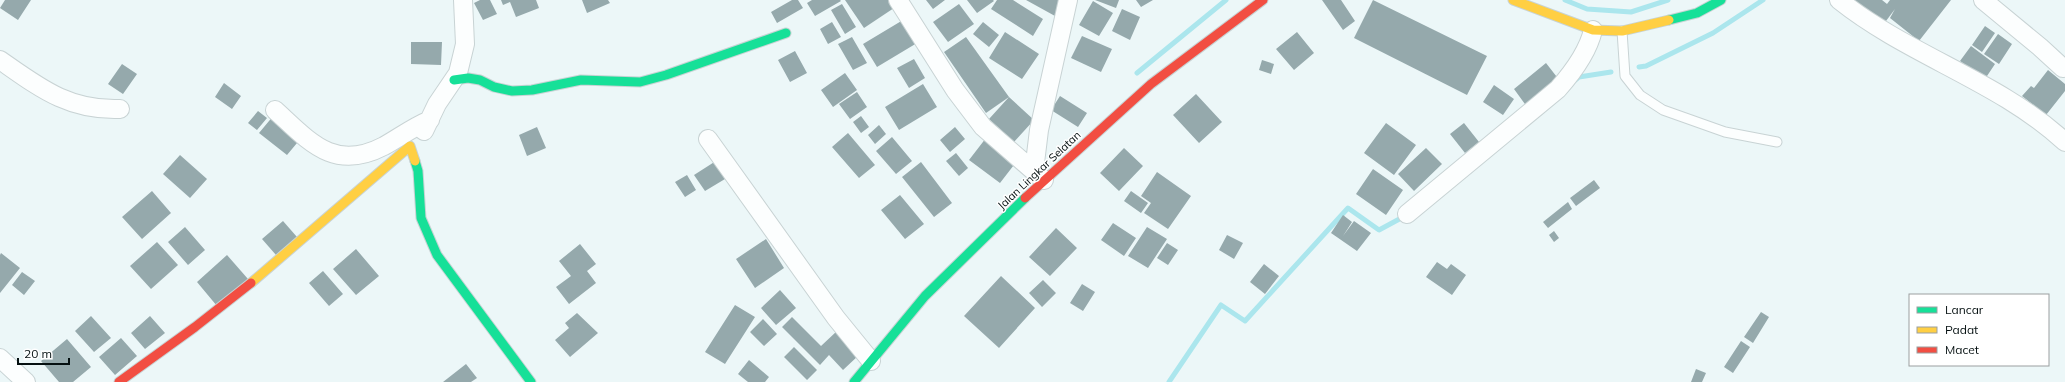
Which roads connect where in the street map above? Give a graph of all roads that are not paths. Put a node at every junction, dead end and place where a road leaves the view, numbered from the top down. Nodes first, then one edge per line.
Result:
1 (462, 0) edge
2 (898, 0) edge
3 (1068, 0) edge
4 (1262, 0) edge
5 (1513, 0) edge
6 (1721, 0) edge
7 (1839, 0) edge
8 (1983, 0) edge
9 (1697, 7) edge
10 (1593, 30) junction
11 (1622, 31) junction
12 (786, 33) dead end
13 (0, 60) edge
14 (2063, 68) dead end
15 (454, 80) junction
16 (120, 110) dead end
17 (275, 110) dead end
18 (430, 120) junction
19 (708, 139) dead end
20 (1777, 142) dead end
21 (2065, 142) edge
22 (410, 146) junction
23 (1039, 175) junction
24 (1407, 214) dead end
25 (0, 358) edge
26 (871, 361) junction
27 (26, 382) edge
28 (119, 382) edge
29 (531, 382) edge
30 (854, 382) edge

1 - 15 street
2 - 23 street
3 - 23 street
4 - 23 main road, Jalan Lingkar Selatan
5 - 10 main road
6 - 9 main road
7 - 21 street
8 - 14 street
9 - 11 main road
10 - 11 main road
10 - 24 street
11 - 20 lane
12 - 15 main road
13 - 16 street
15 - 18 street
17 - 18 street
18 - 22 street
19 - 26 street
22 - 28 main road
22 - 29 main road
23 - 26 main road, Jalan Lingkar Selatan
25 - 27 street
26 - 30 main road, Jalan Lingkar Selatan

